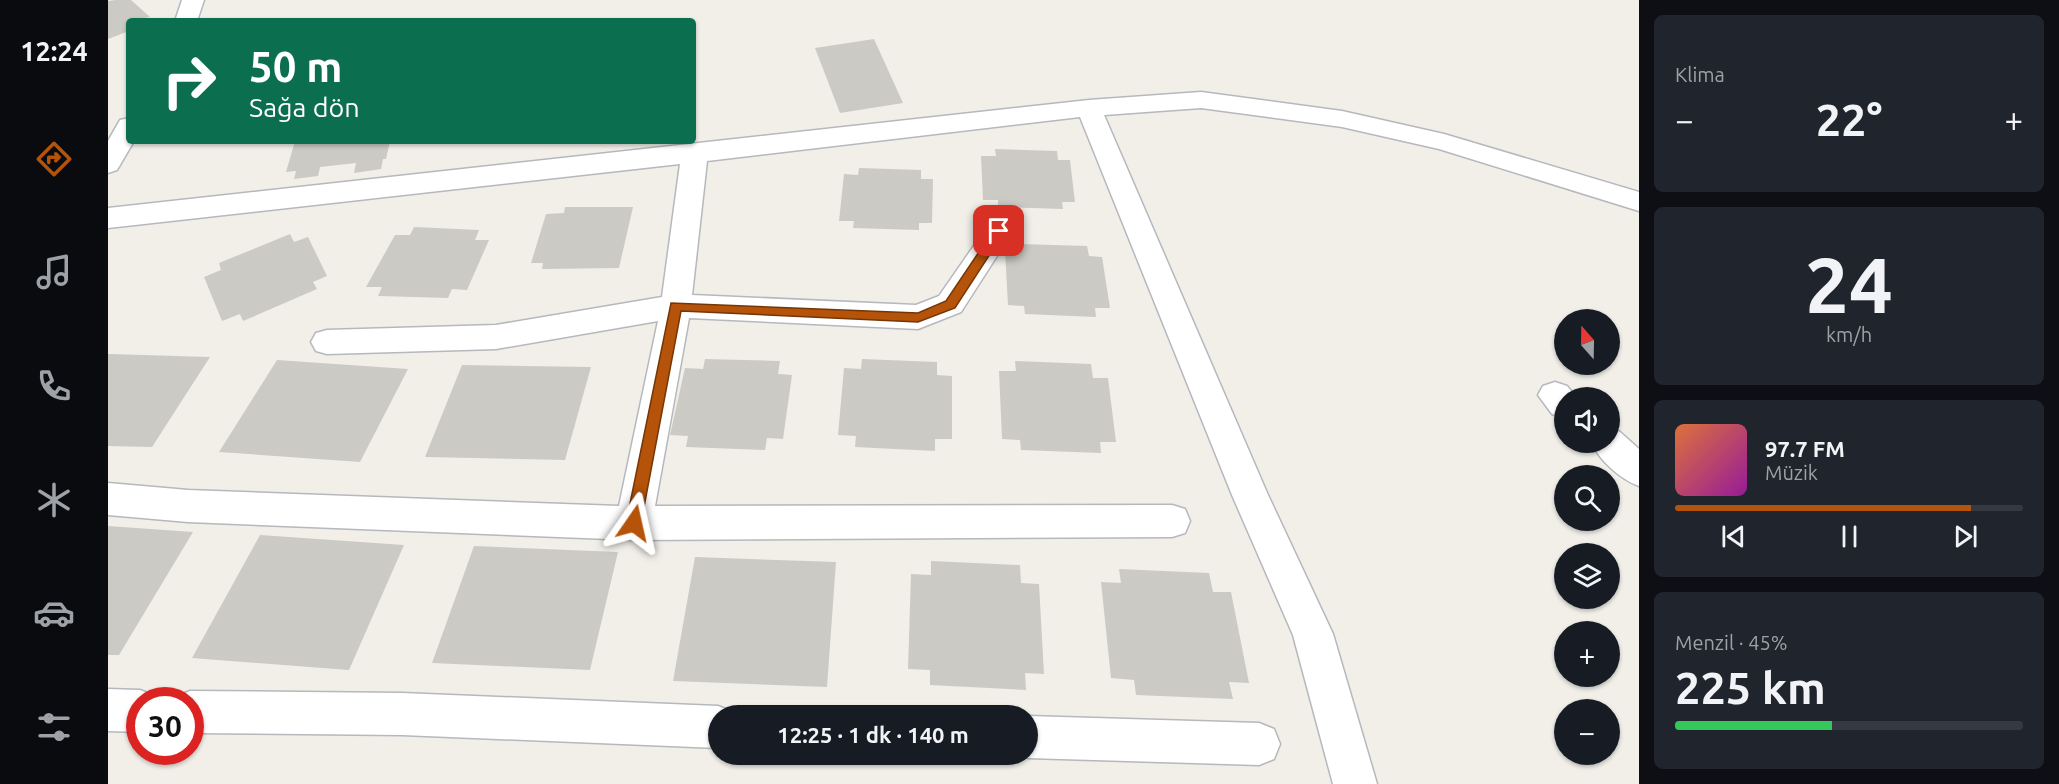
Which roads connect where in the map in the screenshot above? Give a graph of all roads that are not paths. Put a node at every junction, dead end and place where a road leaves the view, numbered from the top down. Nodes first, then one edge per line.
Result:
1 (194, 0) edge
2 (187, 18) edge
3 (1089, 108) junction
4 (126, 131) edge
5 (695, 154) junction
6 (108, 164) edge
7 (1639, 202) edge
8 (108, 218) edge
9 (999, 231) dead end
10 (676, 306) junction
11 (327, 342) dead end
12 (1620, 453) edge
13 (1639, 471) edge
14 (108, 499) edge
15 (1172, 521) dead end
16 (634, 523) junction
17 (108, 710) edge
18 (126, 711) edge
19 (204, 712) edge
20 (708, 727) edge
21 (1038, 737) edge
22 (1259, 744) dead end
23 (1355, 784) edge

1 - 2 street
3 - 5 street
3 - 7 street
3 - 23 street
4 - 6 street
5 - 8 street
5 - 10 street
9 - 10 street
10 - 11 street
10 - 16 street
12 - 13 street
14 - 16 street
15 - 16 street
17 - 18 street
19 - 20 street
21 - 22 street

